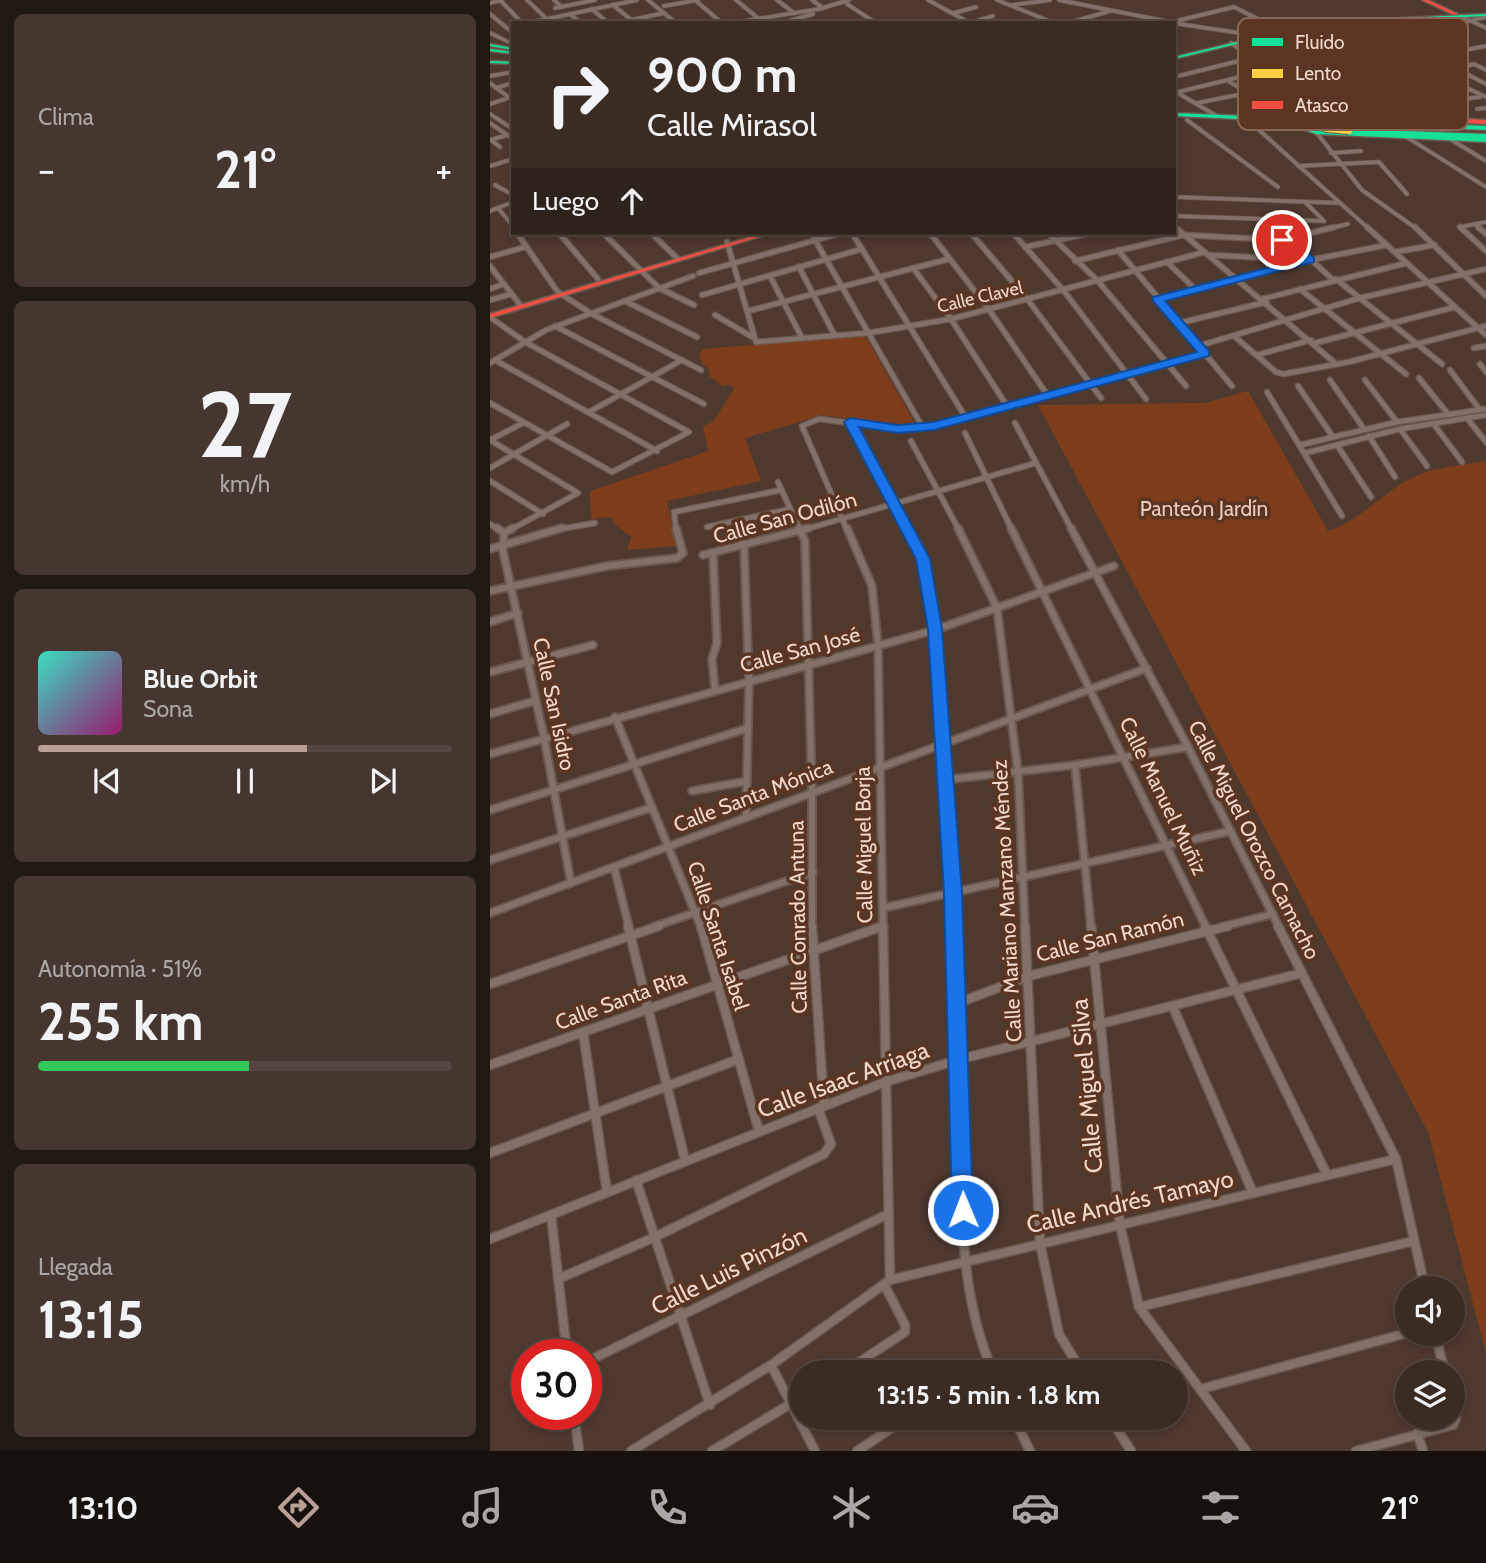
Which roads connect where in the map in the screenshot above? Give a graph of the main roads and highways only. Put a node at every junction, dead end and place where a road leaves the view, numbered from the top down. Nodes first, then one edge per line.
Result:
1 (1424, 0) edge
2 (1486, 16) edge
3 (1466, 18) joint
4 (1238, 41) edge
5 (490, 45) edge
6 (511, 46) edge
7 (490, 50) edge
8 (490, 56) edge
9 (1176, 57) edge
10 (511, 58) edge
11 (490, 61) edge
12 (511, 64) edge
13 (1176, 114) edge
14 (1238, 114) edge
15 (1217, 116) junction
16 (1238, 117) edge
17 (1176, 120) edge
18 (1238, 122) edge
19 (1468, 128) edge
20 (1310, 130) edge
21 (1336, 130) edge
22 (1414, 130) edge
23 (1438, 130) edge
24 (1460, 130) edge
25 (1485, 133) edge
26 (747, 235) edge
27 (758, 235) edge
28 (728, 243) junction
29 (639, 269) junction
30 (559, 292) junction
31 (490, 315) edge

1 - 3 main road
2 - 3 main road
4 - 9 main road
5 - 6 main road
6 - 7 main road
8 - 10 main road
11 - 12 main road
13 - 15 main road
14 - 15 main road
15 - 16 main road
17 - 18 main road
19 - 25 main road
20 - 25 main road
21 - 25 main road, bridge
22 - 25 main road
23 - 25 main road
24 - 25 main road
26 - 28 main road
27 - 28 main road
28 - 29 main road
29 - 30 main road
29 - 30 main road
30 - 31 main road

